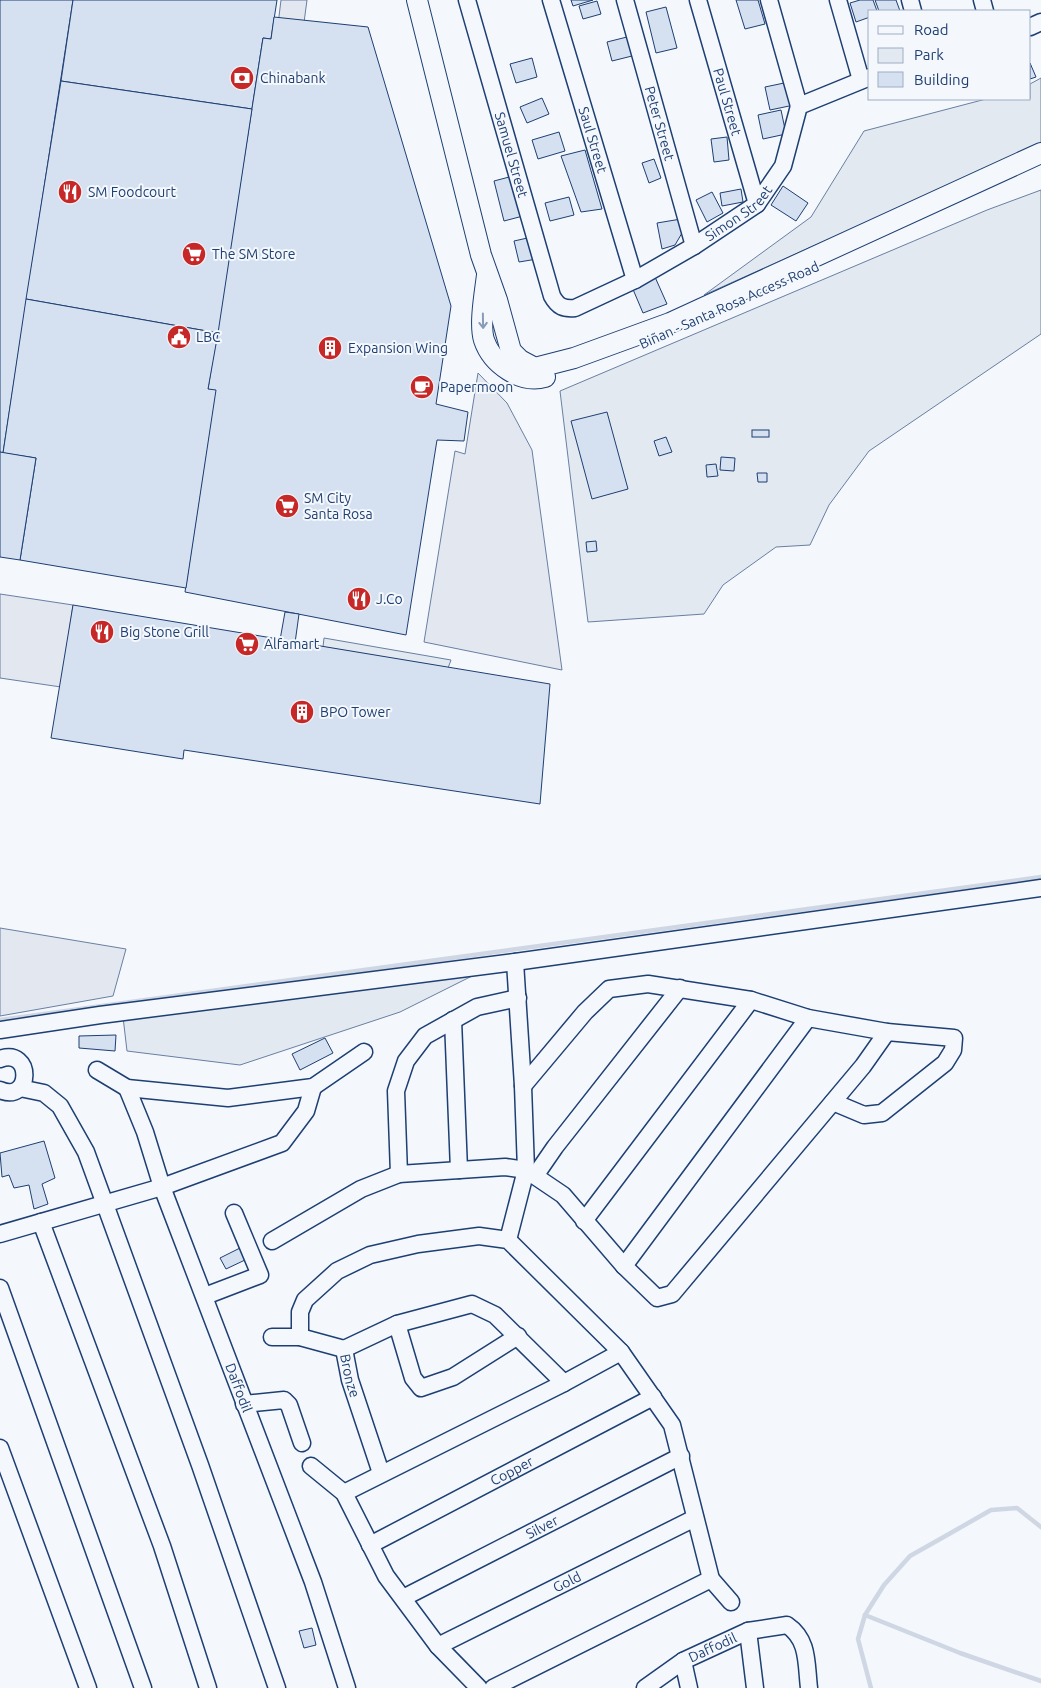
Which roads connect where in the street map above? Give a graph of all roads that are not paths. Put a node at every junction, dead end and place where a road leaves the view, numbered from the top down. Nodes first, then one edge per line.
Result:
1 (416, 0) edge
2 (467, 0) edge
3 (550, 0) edge
4 (625, 0) edge
5 (698, 0) edge
6 (769, 0) edge
7 (838, 0) edge
8 (865, 79) edge
9 (799, 106) junction
10 (1041, 153) edge
11 (1041, 164) edge
12 (757, 204) junction
13 (694, 246) junction
14 (793, 272) junction
15 (635, 280) junction
16 (561, 307) joint
17 (1041, 888) edge
18 (515, 962) junction
19 (680, 988) junction
20 (518, 998) junction
21 (750, 1000) junction
22 (808, 1018) junction
23 (453, 1020) junction
24 (0, 1030) edge
25 (887, 1032) junction
26 (364, 1052) dead end
27 (0, 1059) edge
28 (97, 1070) dead end
29 (524, 1086) junction
30 (313, 1087) junction
31 (20, 1088) junction
32 (127, 1088) junction
33 (0, 1090) edge
34 (833, 1102) junction
35 (459, 1170) junction
36 (531, 1173) junction
37 (399, 1174) junction
38 (162, 1187) junction
39 (103, 1204) junction
40 (234, 1213) dead end
41 (584, 1221) junction
42 (41, 1222) junction
43 (0, 1234) edge
44 (508, 1240) junction
45 (272, 1241) dead end
46 (624, 1266) junction
47 (0, 1288) edge
48 (205, 1296) junction
49 (397, 1324) junction
50 (518, 1336) junction
51 (300, 1337) junction
52 (272, 1338) dead end
53 (344, 1350) junction
54 (621, 1352) junction
55 (564, 1383) junction
56 (653, 1397) junction
57 (244, 1404) junction
58 (302, 1443) dead end
59 (0, 1448) edge
60 (682, 1456) junction
61 (310, 1466) dead end
62 (381, 1473) junction
63 (344, 1493) junction
64 (695, 1518) junction
65 (370, 1545) junction
66 (711, 1579) junction
67 (403, 1598) junction
68 (731, 1602) dead end
69 (748, 1631) junction
70 (438, 1646) junction
71 (683, 1662) junction
72 (88, 1688) edge
73 (143, 1688) edge
74 (208, 1688) edge
75 (278, 1688) edge
76 (347, 1688) edge
77 (479, 1688) edge
78 (493, 1688) edge
79 (644, 1688) edge
80 (689, 1688) edge
81 (755, 1688) edge
82 (809, 1688) edge

1 - 14 main road, Biñan - Santa Rosa Access Road
2 - 16 street, Samuel Street
3 - 15 street, Saul Street
4 - 13 street, Peter Street
5 - 12 street, Paul Street
6 - 9 street
7 - 8 street
8 - 9 street
9 - 12 street, Simon Street
10 - 14 main road, Biñan - Santa Rosa Access Road
11 - 14 main road, Biñan - Santa Rosa Access Road
12 - 13 street, Simon Street
13 - 15 street, Simon Street
15 - 16 street, Simon Street
17 - 18 street
18 - 20 street
18 - 24 street
19 - 21 street
19 - 29 street
19 - 36 street
20 - 23 street
20 - 29 street
21 - 22 street
21 - 41 street
22 - 25 street
22 - 46 street
23 - 35 street
23 - 37 street
25 - 34 street
25 - 34 street
26 - 30 street
27 - 31 street
28 - 32 street
29 - 36 street
30 - 32 street
30 - 38 street
31 - 33 street
31 - 39 street
32 - 38 street, Daffodil
34 - 46 street
35 - 36 street
35 - 37 street
36 - 41 street
36 - 44 street
37 - 45 street
38 - 39 street
38 - 48 street, Daffodil
39 - 42 street
39 - 75 street
40 - 48 street
41 - 46 street
42 - 43 street
42 - 74 street
44 - 51 street
44 - 54 street
47 - 73 street
48 - 57 street, Daffodil
49 - 50 street
49 - 50 street
49 - 53 street
50 - 55 street
51 - 52 street, Bronze
51 - 53 street, Bronze
53 - 62 street, Bronze
54 - 55 street
54 - 56 street
55 - 62 street
56 - 60 street
56 - 65 street, Copper
57 - 58 street
57 - 76 street, Daffodil
59 - 72 street
60 - 64 street
60 - 67 street, Silver
61 - 63 street
62 - 63 street
63 - 65 street
64 - 66 street
64 - 70 street, Gold
65 - 67 street
66 - 68 street
66 - 78 street
67 - 70 street
69 - 71 street, Daffodil
69 - 81 street
69 - 82 street, Daffodil
70 - 77 street
71 - 79 street, Daffodil
71 - 80 street

